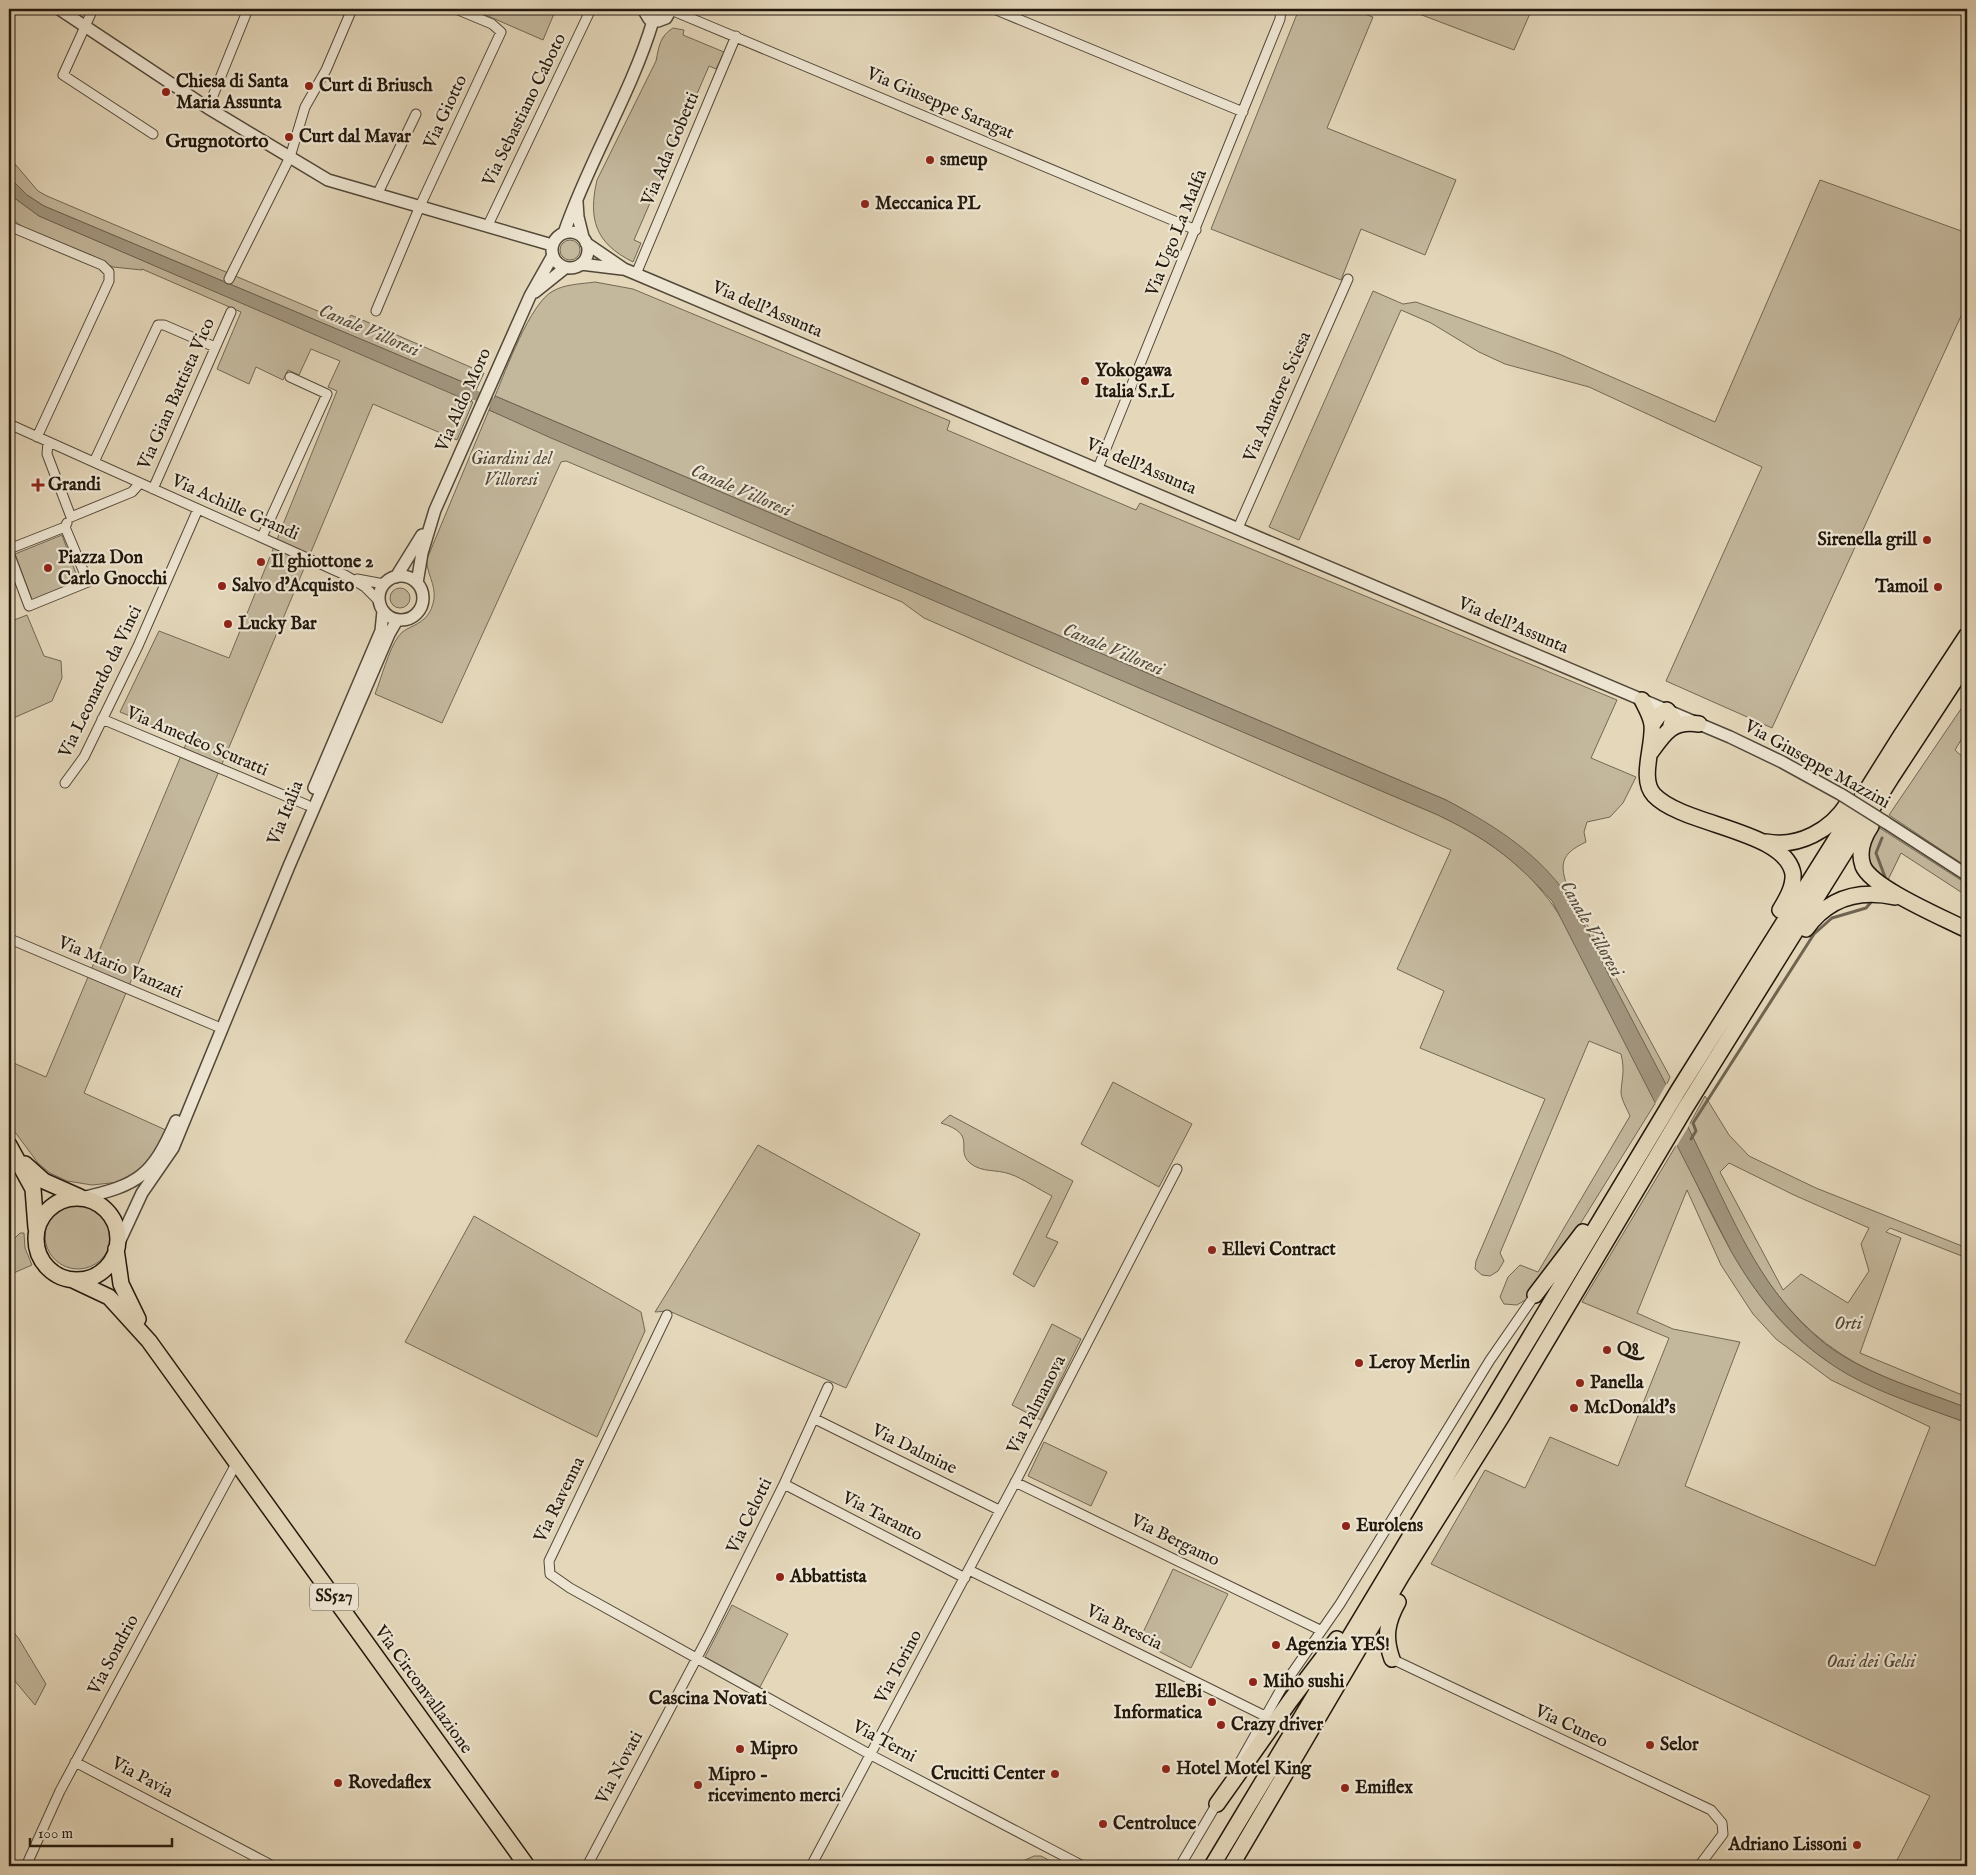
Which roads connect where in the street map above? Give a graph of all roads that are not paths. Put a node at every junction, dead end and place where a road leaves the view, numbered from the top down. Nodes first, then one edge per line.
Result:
1 (59, 9) edge
2 (93, 9) edge
3 (248, 9) edge
4 (352, 9) edge
5 (456, 9) edge
6 (591, 9) edge
7 (643, 9) edge
8 (671, 9) edge
9 (994, 9) edge
10 (1281, 9) edge
11 (653, 20) junction
12 (84, 27) junction
13 (736, 36) junction
14 (208, 108) junction
15 (1243, 112) junction
16 (416, 114) dead end
17 (153, 134) dead end
18 (290, 158) junction
19 (578, 193) junction
20 (377, 195) junction
21 (420, 206) junction
22 (9, 226) edge
23 (488, 226) junction
24 (1196, 230) junction
25 (564, 232) junction
26 (585, 240) junction
27 (552, 245) junction
28 (552, 257) junction
29 (581, 264) junction
30 (565, 268) junction
31 (624, 269) junction
32 (636, 274) junction
33 (229, 279) dead end
34 (1348, 279) dead end
35 (530, 296) junction
36 (376, 311) dead end
37 (231, 312) dead end
38 (215, 347) junction
39 (290, 377) dead end
40 (9, 424) edge
41 (37, 437) junction
42 (48, 442) junction
43 (94, 462) junction
44 (1098, 468) junction
45 (140, 483) junction
46 (153, 489) junction
47 (198, 509) junction
48 (71, 517) junction
49 (432, 518) junction
50 (65, 527) junction
51 (1238, 528) junction
52 (262, 537) junction
53 (9, 551) edge
54 (345, 575) junction
55 (396, 577) junction
56 (417, 583) junction
57 (384, 584) junction
58 (381, 606) junction
59 (397, 620) junction
60 (1967, 635) edge
61 (1967, 662) edge
62 (1642, 700) junction
63 (1667, 710) junction
64 (102, 720) junction
65 (1699, 724) junction
66 (1652, 725) junction
67 (1670, 729) junction
68 (1900, 737) junction
69 (1651, 752) junction
70 (329, 773) junction
71 (1890, 778) junction
72 (65, 783) dead end
73 (307, 805) junction
74 (1755, 839) junction
75 (299, 842) junction
76 (1967, 875) edge
77 (1906, 899) junction
78 (1967, 930) edge
79 (10, 939) dead end
80 (1758, 961) junction
81 (1771, 969) junction
82 (236, 993) junction
83 (216, 1026) junction
84 (205, 1072) junction
85 (1657, 1126) junction
86 (12, 1150) edge
87 (1177, 1169) dead end
88 (81, 1198) junction
89 (36, 1229) junction
90 (116, 1249) junction
91 (73, 1280) junction
92 (1535, 1296) joint
93 (667, 1316) dead end
94 (149, 1340) junction
95 (828, 1386) dead end
96 (815, 1419) junction
97 (237, 1462) junction
98 (1015, 1482) junction
99 (784, 1484) junction
100 (999, 1510) junction
101 (1405, 1544) junction
102 (967, 1574) junction
103 (1402, 1575) junction
104 (1320, 1630) junction
105 (1353, 1645) junction
106 (697, 1658) junction
107 (1392, 1659) joint
108 (1265, 1716) junction
109 (871, 1755) junction
110 (75, 1762) junction
111 (1272, 1795) junction
112 (1217, 1804) junction
113 (26, 1866) edge
114 (273, 1866) edge
115 (527, 1866) edge
116 (587, 1866) edge
117 (811, 1866) edge
118 (1084, 1866) edge
119 (1180, 1866) edge
120 (1212, 1866) edge
121 (1231, 1866) edge
122 (1243, 1866) edge
123 (1699, 1866) edge

1 - 12 street
2 - 12 street
3 - 14 street
4 - 18 street
5 - 21 street, Via Giotto
6 - 23 street, Via Sebastiano Caboto
7 - 11 street
8 - 11 street
8 - 13 street, Via Giuseppe Saragat
9 - 15 street
10 - 15 street, Via Ugo La Malfa
11 - 19 street
12 - 14 street
12 - 17 street
13 - 24 street, Via Giuseppe Saragat
13 - 32 street, Via Ada Gobetti
14 - 18 street
15 - 24 street, Via Ugo La Malfa
16 - 20 street
18 - 20 street
18 - 33 street
19 - 25 street
19 - 26 street
20 - 21 street
21 - 23 street
21 - 36 street, Via Giotto
22 - 41 street
23 - 27 street
24 - 44 street, Via Ugo La Malfa
25 - 26 street
25 - 27 street
26 - 29 street
26 - 31 street, Via dell'Assunta
27 - 28 street
28 - 30 street
28 - 35 street, Via Aldo Moro
29 - 30 street
29 - 31 street, Via dell'Assunta
30 - 35 street, Via Aldo Moro
31 - 32 street, Via dell'Assunta
32 - 44 street, Via dell'Assunta
34 - 51 street, Via Amatore Sciesa
35 - 49 street, Via Aldo Moro
37 - 38 street, Via Gian Battista Vico
38 - 43 street
38 - 46 street, Via Gian Battista Vico
39 - 52 street
40 - 41 street, Via Achille Grandi
41 - 42 street, Via Achille Grandi
42 - 43 street, Via Achille Grandi
42 - 48 street
43 - 45 street, Via Achille Grandi
44 - 51 street, Via dell'Assunta
45 - 46 street, Via Achille Grandi
45 - 48 street
46 - 47 street, Via Achille Grandi
47 - 52 street, Via Achille Grandi
47 - 64 street, Via Leonardo da Vinci
48 - 50 street
49 - 55 street, Via Aldo Moro
49 - 56 street, Via Aldo Moro
50 - 53 street
50 - 53 street
51 - 62 street, Via dell'Assunta
52 - 54 street, Via Achille Grandi
54 - 57 street, Via Achille Grandi
54 - 58 street, Via Achille Grandi
55 - 56 street
55 - 57 street
56 - 59 street
57 - 58 street
58 - 59 street
58 - 73 street, Via Italia
59 - 70 street, Via Italia
60 - 68 main road
61 - 71 main road
62 - 63 street, Via Giuseppe Mazzini
62 - 66 main road
63 - 65 street, Via Giuseppe Mazzini
63 - 66 main road
63 - 67 main road
64 - 72 street, Via Leonardo da Vinci
64 - 73 street, Via Amedeo Scuratti
65 - 67 main road
65 - 76 street, Via Giuseppe Mazzini, bridge
66 - 69 main road
67 - 69 main road
68 - 74 main road
68 - 80 main road
69 - 74 main road
70 - 73 street
70 - 75 street, Via Italia
71 - 77 main road
71 - 81 main road
73 - 75 street
73 - 83 street, Via Italia
74 - 80 main road
75 - 82 street, Via Italia
77 - 78 main road
77 - 81 main road
79 - 83 street, Via Mario Vanzati
80 - 85 main road
81 - 103 main road
82 - 83 street, Via Italia
82 - 84 street, Via Italia
83 - 84 street, Via Italia
83 - 88 street, Via Italia
84 - 90 street, Via Italia
85 - 92 main road
85 - 101 main road
86 - 88 main road
86 - 89 main road
87 - 98 street, Via Palmanova
88 - 89 main road
88 - 90 main road
89 - 91 main road
90 - 91 main road
90 - 94 main road
91 - 94 main road
92 - 104 street
93 - 106 street, Via Ravenna
94 - 97 main road, Via Circonvallazione
95 - 96 street, Via Celotti
96 - 99 street, Via Celotti
96 - 100 street, Via Dalmine
97 - 110 street, Via Sondrio
97 - 115 main road, Via Circonvallazione / SS527
98 - 100 street, Via Torino
98 - 104 street, Via Bergamo
99 - 102 street, Via Taranto
99 - 106 street, Via Celotti
100 - 102 street, Via Torino
101 - 105 main road
101 - 112 main road
102 - 108 street, Via Brescia
102 - 109 street, Via Torino
103 - 105 main road
103 - 107 main road
104 - 108 street
105 - 111 main road
105 - 120 main road
106 - 109 street, Via Terni
106 - 116 street, Via Novati
107 - 123 street, Via Cuneo
108 - 112 street
109 - 117 street, Via Torino
109 - 118 street, Via Terni
110 - 113 street, Via Sondrio
110 - 114 street, Via Pavia
111 - 121 main road
111 - 122 main road
112 - 119 street

